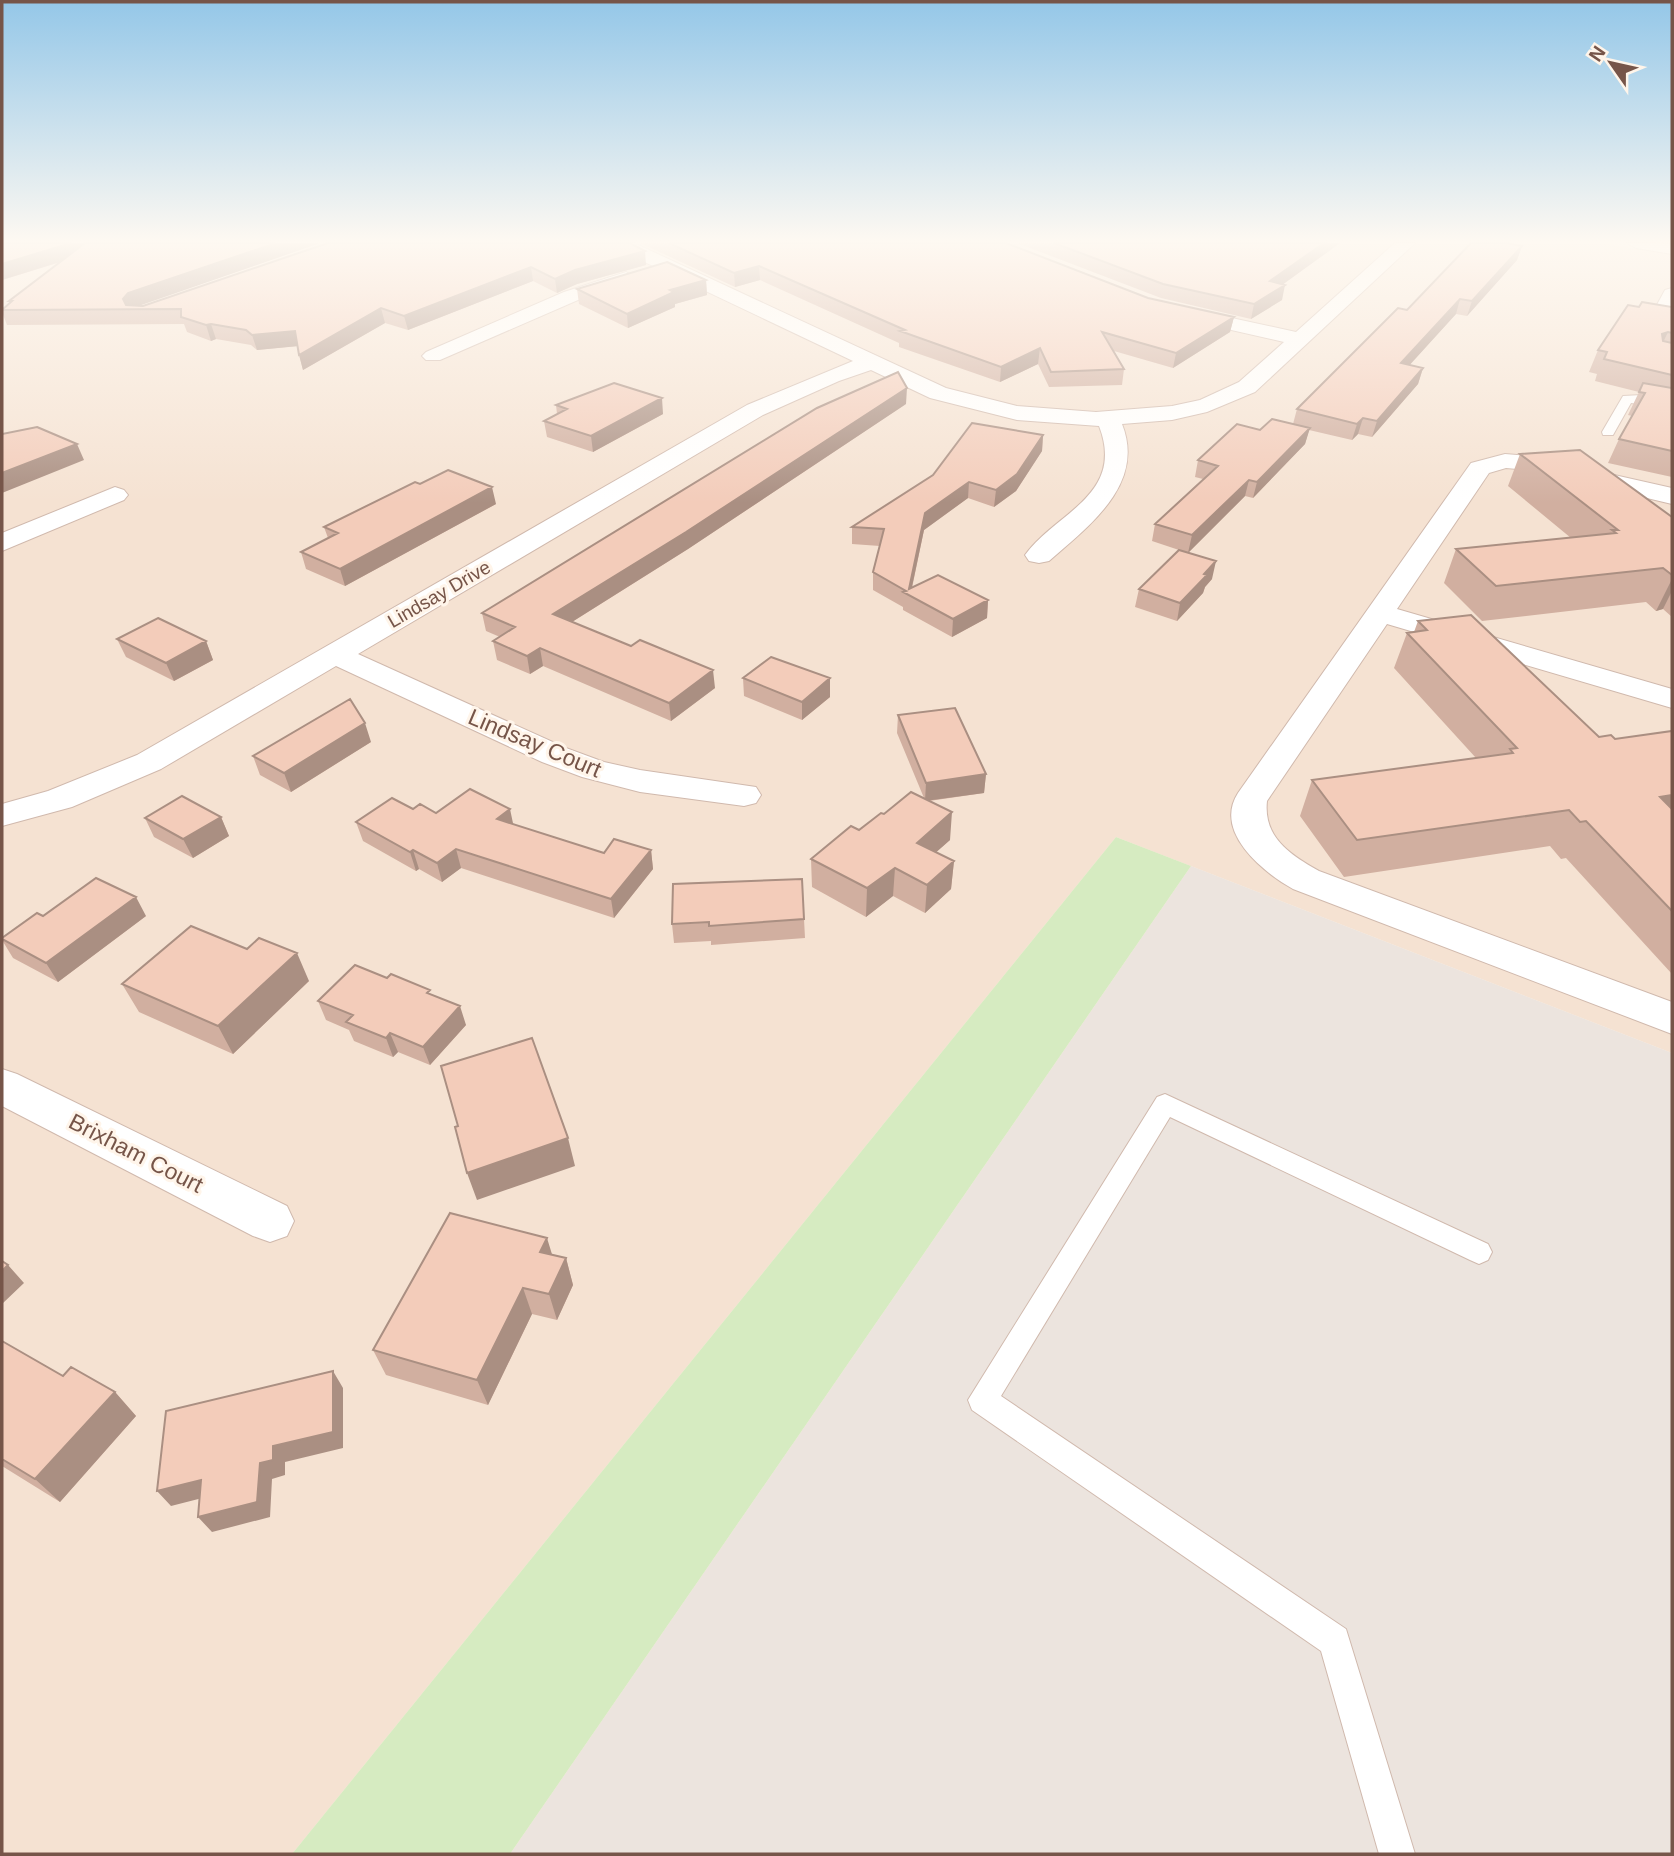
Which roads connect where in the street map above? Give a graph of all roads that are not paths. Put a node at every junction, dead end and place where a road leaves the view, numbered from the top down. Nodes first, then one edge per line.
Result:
1 (494, 330) edge
2 (803, 330) edge
3 (1257, 330) edge
4 (1309, 330) edge
5 (1299, 339) junction
6 (433, 356) dead end
7 (872, 362) junction
8 (1672, 405) edge
9 (1108, 419) junction
10 (1608, 432) dead end
11 (115, 495) dead end
12 (1672, 496) edge
13 (2, 543) edge
14 (1039, 555) dead end
15 (1380, 613) junction
16 (335, 655) junction
17 (1672, 699) edge
18 (744, 795) dead end
19 (2, 815) edge
20 (1672, 1018) edge
21 (2, 1086) edge
22 (270, 1221) dead end
23 (1479, 1252) dead end
24 (1397, 1854) edge

1 - 6 street
2 - 7 street
3 - 5 street
4 - 5 street
5 - 9 street
7 - 9 street
7 - 16 street, Lindsay Drive
8 - 10 lane
9 - 14 street
11 - 13 street
12 - 15 street
15 - 17 street
15 - 20 street
16 - 18 street, Lindsay Court
16 - 19 street, Lindsay Drive
21 - 22 street, Brixham Court
23 - 24 lane

